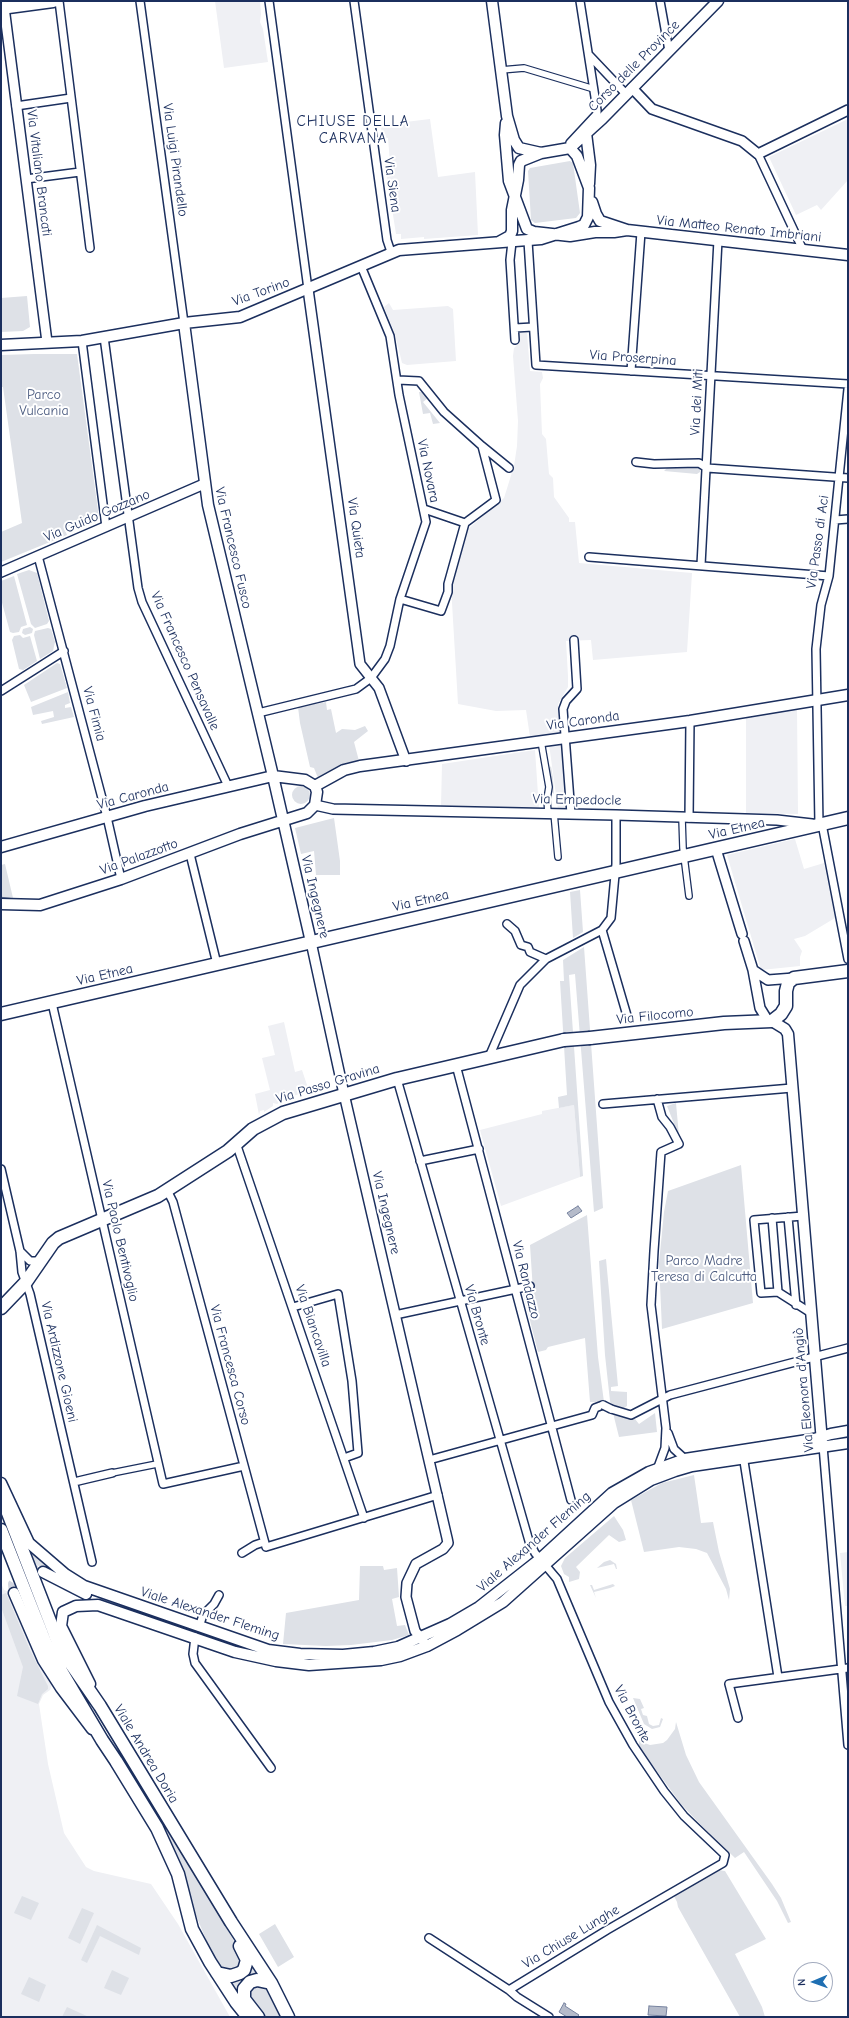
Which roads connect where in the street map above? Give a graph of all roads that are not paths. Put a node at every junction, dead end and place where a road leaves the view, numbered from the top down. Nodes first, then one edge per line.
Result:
1 (53, 1) edge
2 (60, 1) edge
3 (140, 1) edge
4 (269, 1) edge
5 (354, 1) edge
6 (492, 1) edge
7 (580, 1) edge
8 (660, 1) edge
9 (718, 1) edge
10 (2, 7) edge
11 (669, 50) junction
12 (589, 55) junction
13 (501, 70) junction
14 (594, 89) junction
15 (629, 91) junction
16 (71, 98) junction
17 (16, 106) junction
18 (848, 110) edge
19 (507, 116) junction
20 (586, 133) junction
21 (568, 148) junction
22 (541, 153) junction
23 (758, 154) junction
24 (80, 172) junction
25 (26, 179) junction
26 (589, 188) junction
27 (515, 194) junction
28 (627, 230) junction
29 (641, 232) junction
30 (555, 234) junction
31 (511, 239) junction
32 (718, 240) junction
33 (528, 244) junction
34 (90, 248) dead end
35 (802, 250) junction
36 (391, 252) junction
37 (848, 255) edge
38 (361, 266) junction
39 (308, 289) junction
40 (184, 323) junction
41 (533, 327) junction
42 (515, 328) junction
43 (104, 337) junction
44 (515, 340) dead end
45 (82, 341) junction
46 (47, 342) junction
47 (1, 345) edge
48 (631, 371) junction
49 (711, 376) junction
50 (398, 380) junction
51 (848, 384) edge
52 (848, 389) edge
53 (482, 446) junction
54 (636, 462) dead end
55 (509, 468) dead end
56 (706, 468) junction
57 (848, 478) edge
58 (839, 479) junction
59 (204, 484) junction
60 (424, 509) junction
61 (128, 518) junction
62 (835, 520) junction
63 (848, 520) edge
64 (465, 523) junction
65 (106, 527) junction
66 (38, 556) junction
67 (589, 557) dead end
68 (701, 565) junction
69 (1, 572) edge
70 (829, 576) junction
71 (400, 598) junction
72 (574, 640) dead end
73 (64, 651) junction
74 (371, 678) junction
75 (1, 691) edge
76 (848, 695) edge
77 (816, 700) junction
78 (258, 713) junction
79 (690, 721) junction
80 (565, 738) junction
81 (541, 742) junction
82 (406, 761) junction
83 (273, 776) junction
84 (228, 786) junction
85 (315, 786) junction
86 (316, 806) junction
87 (551, 813) junction
88 (571, 814) junction
89 (616, 815) junction
90 (107, 817) junction
91 (685, 818) junction
92 (848, 818) edge
93 (283, 820) junction
94 (819, 824) junction
95 (1, 847) edge
96 (716, 849) junction
97 (190, 854) junction
98 (684, 856) junction
99 (558, 857) dead end
100 (614, 872) junction
101 (122, 879) junction
102 (690, 896) dead end
103 (1, 904) edge
104 (507, 924) dead end
105 (602, 930) junction
106 (311, 942) junction
107 (546, 959) junction
108 (848, 959) edge
109 (217, 964) junction
110 (753, 970) junction
111 (848, 972) edge
112 (794, 978) junction
113 (52, 1003) junction
114 (1, 1014) edge
115 (628, 1019) dead end
116 (770, 1021) junction
117 (489, 1057) junction
118 (456, 1065) junction
119 (397, 1079) junction
120 (792, 1088) junction
121 (344, 1094) junction
122 (657, 1099) junction
123 (603, 1104) dead end
124 (236, 1143) junction
125 (479, 1149) junction
126 (420, 1161) junction
127 (1, 1169) edge
128 (167, 1190) junction
129 (803, 1216) junction
130 (788, 1217) junction
131 (772, 1218) junction
132 (102, 1220) junction
133 (20, 1251) junction
134 (40, 1260) junction
135 (26, 1282) junction
136 (530, 1286) dead end
137 (515, 1290) junction
138 (778, 1292) junction
139 (460, 1302) junction
140 (796, 1305) junction
141 (293, 1307) junction
142 (1, 1308) edge
143 (811, 1313) junction
144 (395, 1315) junction
145 (848, 1348) edge
146 (815, 1358) junction
147 (663, 1398) junction
148 (551, 1427) junction
149 (666, 1428) junction
150 (848, 1431) edge
151 (500, 1441) junction
152 (822, 1441) junction
153 (848, 1443) edge
154 (743, 1455) junction
155 (344, 1458) junction
156 (685, 1459) junction
157 (429, 1460) junction
158 (157, 1464) junction
159 (244, 1466) junction
160 (658, 1467) junction
161 (112, 1473) joint
162 (74, 1482) junction
163 (1, 1483) edge
164 (1, 1495) edge
165 (438, 1496) junction
166 (571, 1500) dead end
167 (364, 1518) junction
168 (1, 1530) edge
169 (265, 1545) junction
170 (242, 1553) dead end
171 (541, 1560) junction
172 (92, 1562) dead end
173 (43, 1572) tunnel mouth
174 (14, 1593) tunnel mouth
175 (219, 1595) dead end
176 (199, 1627) junction
177 (194, 1637) junction
178 (422, 1640) junction
179 (254, 1646) junction
180 (845, 1668) edge
181 (778, 1677) junction
182 (100, 1706) junction
183 (738, 1718) dead end
184 (102, 1740) junction
185 (848, 1745) edge
186 (270, 1768) dead end
187 (725, 1855) joint
188 (231, 1922) junction
189 (429, 1938) dead end
190 (217, 1973) junction
191 (271, 1983) junction
192 (509, 1990) junction
193 (248, 2017) edge
194 (258, 2017) edge
195 (288, 2017) edge
196 (549, 2017) edge

1 - 10 main road
2 - 16 street
3 - 40 street, Via Luigi Pirandello
4 - 39 street
5 - 36 street, Via Siena
6 - 13 main road
7 - 12 street
8 - 11 street
9 - 11 main road, Corso delle Province
10 - 17 street, Via Vitaliano Brancati
11 - 15 main road, Corso delle Province
12 - 14 street
12 - 15 street
13 - 14 street
13 - 19 main road
14 - 21 street
15 - 20 main road, Corso delle Province
15 - 23 street
16 - 17 street
16 - 24 street
17 - 25 street, Via Vitaliano Brancati
18 - 23 street
19 - 22 main road
19 - 27 main road
20 - 21 main road, Corso delle Province
20 - 26 main road
21 - 22 main road
21 - 26 main road
22 - 27 main road
23 - 35 street
24 - 25 street
24 - 34 street
25 - 46 street, Via Vitaliano Brancati
26 - 28 main road
26 - 30 main road
27 - 30 main road
27 - 31 main road
28 - 29 main road, Via Matteo Renato Imbriani
28 - 30 main road
29 - 32 main road, Via Matteo Renato Imbriani
29 - 48 street
30 - 33 main road, Via Torino
31 - 33 main road, Via Torino
31 - 36 main road, Via Torino
31 - 42 street
32 - 35 main road, Via Matteo Renato Imbriani
32 - 49 street, Via dei Miti
33 - 41 street
35 - 37 main road, Via Matteo Renato Imbriani
36 - 38 main road, Via Torino
38 - 39 main road, Via Torino
38 - 50 street, Via Novara
39 - 40 main road, Via Torino
39 - 74 street, Via Quieta
40 - 43 main road, Via Torino
40 - 59 main road, Via Francesco Fusco
41 - 42 street
41 - 48 street, Via Proserpina
42 - 44 street
43 - 45 main road, Via Torino
43 - 61 street, Via Francesco Pensavalle
45 - 46 main road, Via Torino
45 - 65 street
46 - 47 main road, Via Torino
48 - 49 street, Via Proserpina
49 - 51 street, Via Proserpina
49 - 56 street, Via dei Miti
50 - 53 street
50 - 60 street, Via Novara
52 - 58 street, Via Passo di Aci
53 - 55 street
53 - 64 street
54 - 56 street
56 - 58 street
56 - 68 street, Via dei Miti
57 - 58 street
58 - 62 street, Via Passo di Aci
59 - 61 street, Via Guido Gozzano
59 - 78 main road, Via Francesco Fusco
60 - 64 street
60 - 71 street, Via Novara
61 - 65 street, Via Guido Gozzano
61 - 84 street, Via Francesco Pensavalle
62 - 63 street
62 - 70 street, Via Passo di Aci
64 - 71 street
65 - 66 street, Via Guido Gozzano
66 - 69 street, Via Guido Gozzano
66 - 73 street, Via Fimia
67 - 68 street
68 - 70 street
70 - 77 street, Via Passo di Aci
71 - 74 street, Via Novara
72 - 80 street
73 - 75 street
73 - 90 street, Via Fimia
74 - 78 street, Via Novara
74 - 82 street, Via Quieta
76 - 77 main road, Via Caronda
77 - 79 main road, Via Caronda
77 - 94 street, Via Passo di Aci
78 - 83 main road, Via Francesco Fusco
79 - 80 main road, Via Caronda
79 - 91 street
80 - 81 main road, Via Caronda
80 - 88 street
81 - 82 main road, Via Caronda
81 - 87 street
82 - 85 main road, Via Caronda
83 - 84 main road, Via Caronda
83 - 85 main road, Via Caronda
83 - 93 main road, Via Ingegnere
84 - 90 main road, Via Caronda
85 - 86 main road
86 - 87 street, Via Empedocle
86 - 93 main road, Via Palazzotto
87 - 88 street, Via Empedocle
87 - 99 street
88 - 89 street, Via Empedocle
89 - 91 street, Via Empedocle
89 - 100 street
90 - 95 main road, Via Caronda
90 - 101 street, Via Fimia
91 - 94 street, Via Empedocle
91 - 98 street
92 - 94 main road, Via Etnea
93 - 97 main road, Via Palazzotto
93 - 106 main road, Via Ingegnere
94 - 96 main road, Via Etnea
94 - 108 street, Via Passo di Aci
96 - 98 main road, Via Etnea
96 - 110 street
97 - 101 main road, Via Palazzotto
97 - 109 street
98 - 100 main road, Via Etnea
98 - 102 street
100 - 105 street
100 - 106 main road, Via Etnea
101 - 103 main road, Via Palazzotto
104 - 107 street
105 - 107 street
105 - 115 street
106 - 109 main road, Via Etnea
106 - 121 street, Via Ingegnere
107 - 117 street
109 - 113 main road, Via Etnea
110 - 112 street
110 - 116 street
111 - 112 main road
112 - 116 main road
113 - 114 main road, Via Etnea
113 - 132 street, Via Paolo Bentivoglio
116 - 117 main road, Via Filocomo, bridge
116 - 120 main road, Via Eleonora d'Angiò
117 - 118 main road, Via Passo Gravina
118 - 119 main road, Via Passo Gravina
118 - 125 street, Via Randazzo
119 - 121 main road, Via Passo Gravina
119 - 126 street, Via Bronte
120 - 122 street
120 - 129 main road, Via Eleonora d'Angiò
121 - 124 main road, Via Passo Gravina
121 - 144 street, Via Ingegnere
122 - 123 street
122 - 147 street
124 - 128 main road, Via Passo Gravina
124 - 141 street, Via Biancavilla
125 - 126 street
125 - 137 street, Via Randazzo
126 - 139 street, Via Bronte
127 - 133 street, Via Ardizzone Gioeni
128 - 132 main road, Via Passo Gravina
128 - 159 street, Via Francesca Corso
129 - 130 street
129 - 143 main road, Via Eleonora d'Angiò
130 - 131 street
130 - 140 street
131 - 138 street
131 - 138 street
132 - 134 main road, Via Passo Gravina
132 - 158 street, Via Paolo Bentivoglio
133 - 134 street
133 - 135 street, Via Ardizzone Gioeni
134 - 135 main road, Via Passo Gravina
135 - 142 main road, Via Passo Gravina
135 - 162 street, Via Ardizzone Gioeni
136 - 137 street
137 - 139 street
137 - 148 street, Via Randazzo
138 - 140 street
139 - 144 street
139 - 151 street, Via Bronte
140 - 143 street
141 - 155 street, Via Biancavilla
141 - 155 street
143 - 146 main road, Via Eleonora d'Angiò
144 - 157 street, Via Ingegnere
145 - 146 street
146 - 147 street
146 - 152 main road, Via Eleonora d'Angiò
147 - 148 street, bridge
147 - 149 street
148 - 151 street
148 - 166 street, Via Randazzo
149 - 156 street
149 - 160 street
150 - 152 main road
151 - 157 street
151 - 171 street, Via Bronte
152 - 153 main road
152 - 154 main road
152 - 180 street, Via Eleonora d'Angiò
154 - 156 main road, Viale Alexander Fleming
154 - 171 main road, Viale Alexander Fleming
154 - 181 street
155 - 167 street, Via Biancavilla
156 - 160 main road, Viale Alexander Fleming
157 - 165 street, Via Ingegnere
158 - 159 street, Via Paolo Bentivoglio
158 - 161 street
159 - 169 street, Via Francesca Corso
160 - 171 main road, Viale Alexander Fleming
161 - 162 street
162 - 172 street, Via Ardizzone Gioeni
163 - 176 main road, Viale Alexander Fleming
164 - 182 main road, Viale Andrea Doria
165 - 167 street
165 - 178 street, Via Ingegnere
167 - 169 street
168 - 184 main road, Viale Andrea Doria
169 - 170 street
171 - 178 main road, Viale Alexander Fleming
171 - 187 street, Via Bronte
173 - 179 main road
174 - 184 main road
175 - 176 street
176 - 179 main road, Viale Alexander Fleming
177 - 178 main road, Viale Alexander Fleming
177 - 182 main road, Viale Alexander Fleming
177 - 186 street
178 - 179 main road, Viale Alexander Fleming
180 - 181 street
180 - 185 street, Via Eleonora d'Angiò
181 - 183 street
182 - 188 main road, Viale Andrea Doria
184 - 190 main road, Viale Andrea Doria
187 - 192 street, Via Chiuse Lunghe
188 - 190 main road
188 - 191 main road, Viale Andrea Doria
189 - 192 street
190 - 193 main road, Viale Andrea Doria
191 - 194 main road
191 - 195 main road, Viale Andrea Doria
192 - 196 street

